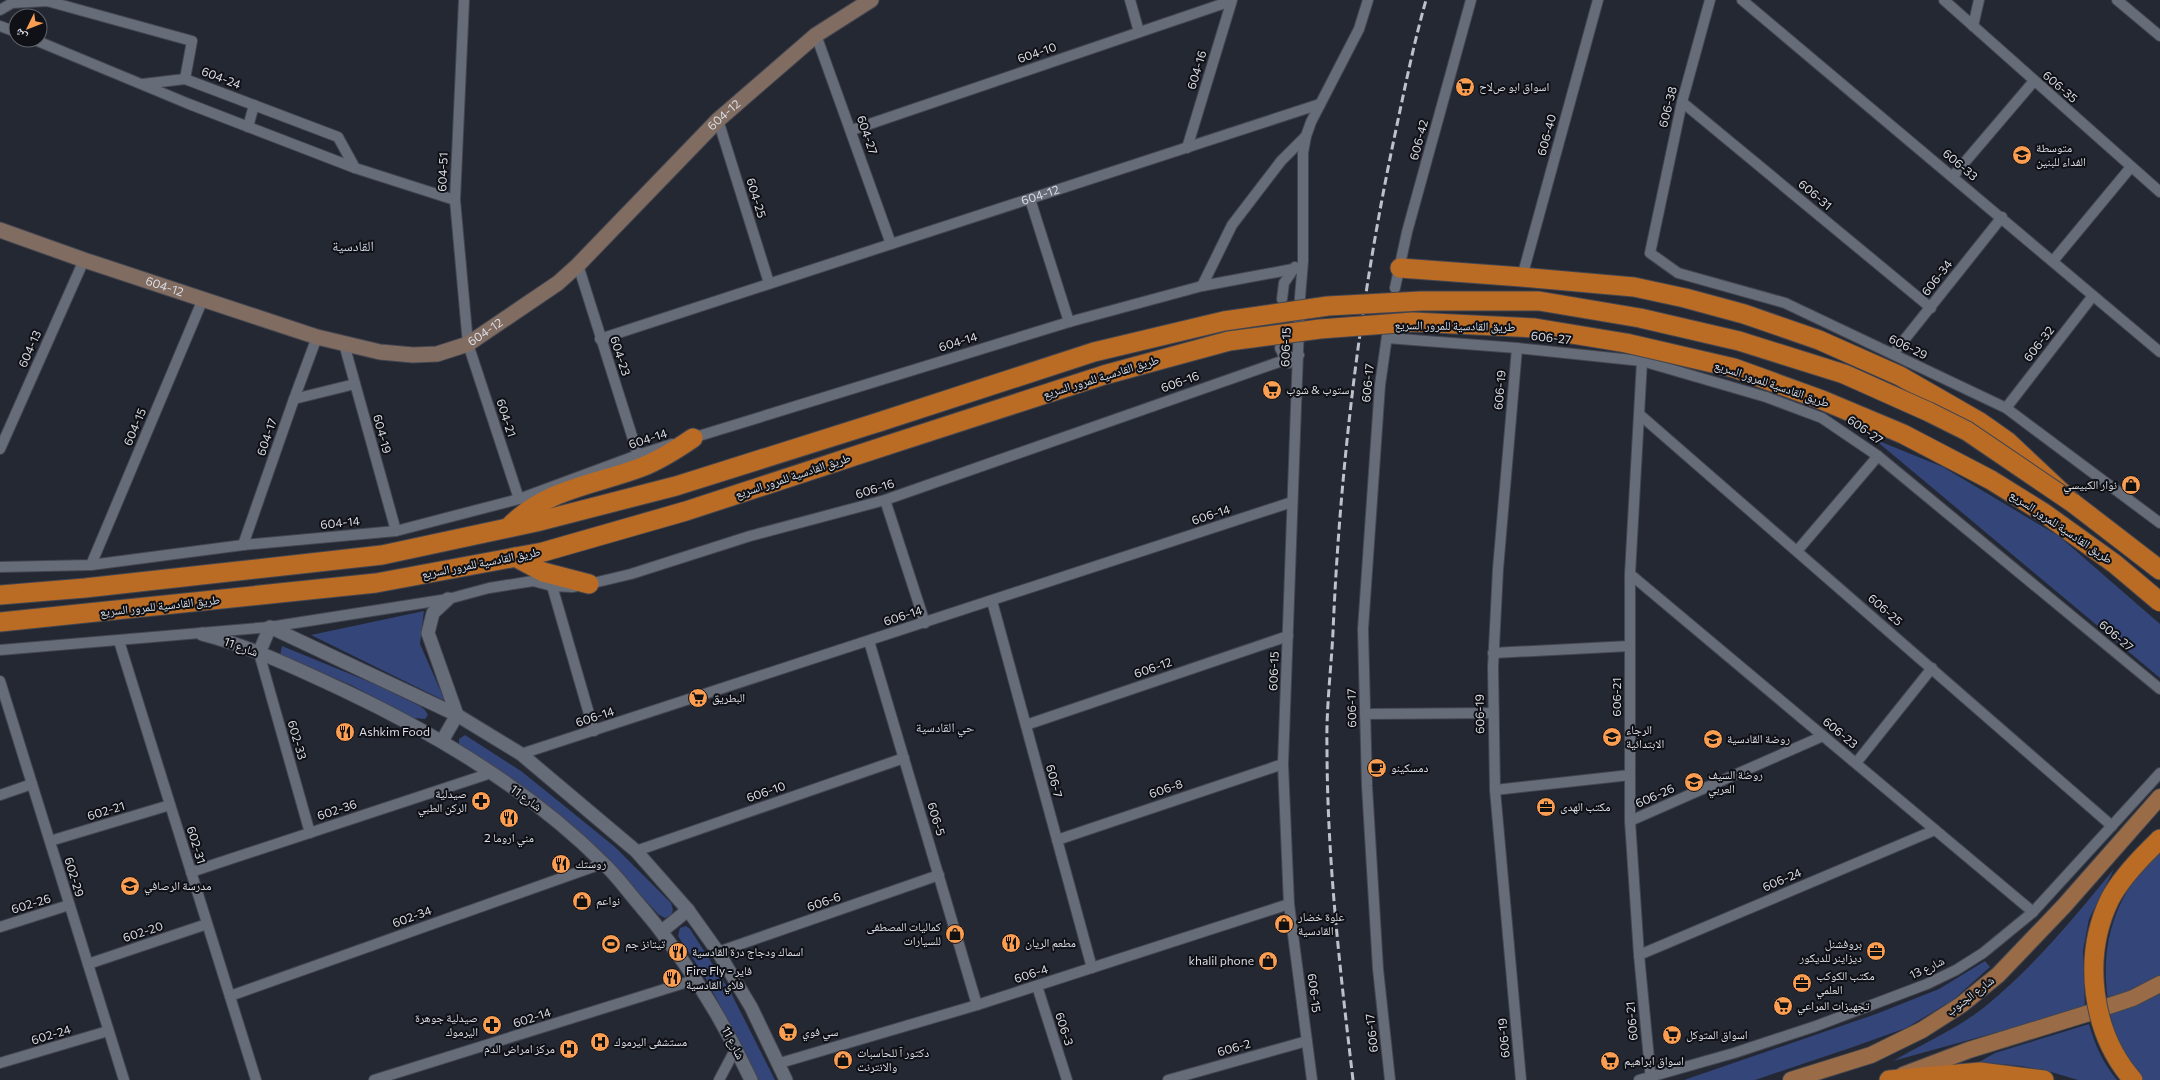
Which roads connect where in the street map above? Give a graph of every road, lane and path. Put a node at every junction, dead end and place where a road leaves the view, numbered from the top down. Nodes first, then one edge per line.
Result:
1 (464, 0) edge
2 (871, 0) edge
3 (1130, 0) edge
4 (1368, 0) edge
5 (1471, 0) edge
6 (1598, 0) edge
7 (1710, 0) edge
8 (1742, 0) edge
9 (1944, 0) edge
10 (1979, 0) edge
11 (2116, 0) edge
12 (1232, 1) edge
13 (0, 10) edge
14 (1973, 26) junction
15 (1139, 32) junction
16 (816, 35) junction
17 (2160, 36) edge
18 (48, 45) edge
19 (185, 79) junction
20 (2034, 81) junction
21 (141, 84) junction
22 (1682, 102) junction
23 (1320, 104) junction
24 (254, 105) junction
25 (718, 120) junction
26 (248, 126) junction
27 (852, 130) junction
28 (1306, 136) junction
29 (1187, 148) junction
30 (2131, 167) junction
31 (355, 168) junction
32 (1953, 176) junction
33 (2160, 192) edge
34 (1030, 199) junction
35 (455, 200) junction
36 (2002, 218) junction
37 (1655, 222) joint
38 (0, 230) edge
39 (891, 244) junction
40 (84, 260) junction
41 (1303, 261) junction
42 (2053, 261) junction
43 (578, 265) junction
44 (1400, 268) junction
45 (1293, 269) junction
46 (1522, 277) junction
47 (769, 283) junction
48 (1202, 286) junction
49 (1396, 288) dead end
50 (2092, 296) junction
51 (203, 299) junction
52 (1282, 299) dead end
53 (1931, 308) junction
54 (1069, 322) junction
55 (1387, 337) joint
56 (317, 338) junction
57 (600, 339) junction
58 (344, 344) junction
59 (468, 344) junction
60 (1280, 348) dead end
61 (1516, 348) junction
62 (2160, 352) edge
63 (1893, 354) junction
64 (1299, 355) junction
65 (1284, 358) junction
66 (1642, 361) junction
67 (1298, 372) junction
68 (355, 384) junction
69 (294, 399) junction
70 (2006, 408) junction
71 (1639, 414) junction
72 (693, 438) junction
73 (0, 449) edge
74 (638, 455) junction
75 (1878, 456) junction
76 (519, 499) junction
77 (884, 500) junction
78 (1292, 502) junction
79 (2073, 503) junction
80 (2088, 513) junction
81 (2160, 523) edge
82 (508, 528) junction
83 (396, 531) junction
84 (243, 545) junction
85 (1797, 551) junction
86 (2160, 554) edge
87 (515, 557) junction
88 (91, 565) junction
89 (0, 567) edge
90 (2160, 570) edge
91 (1630, 574) junction
92 (589, 584) junction
93 (552, 586) junction
94 (0, 595) edge
95 (448, 599) junction
96 (992, 601) junction
97 (2160, 602) edge
98 (0, 622) edge
99 (925, 623) junction
100 (270, 627) junction
101 (202, 634) junction
102 (1288, 636) junction
103 (869, 640) junction
104 (119, 641) junction
105 (1630, 646) junction
106 (0, 650) edge
107 (259, 653) junction
108 (1494, 653) junction
109 (1932, 668) junction
110 (0, 681) edge
111 (2160, 689) edge
112 (1493, 713) junction
113 (1365, 714) junction
114 (457, 715) junction
115 (1026, 725) junction
116 (594, 731) junction
117 (1823, 736) junction
118 (442, 741) junction
119 (521, 754) junction
120 (904, 758) junction
121 (1856, 763) junction
122 (1283, 764) junction
123 (490, 773) junction
124 (2160, 773) edge
125 (1630, 775) junction
126 (32, 784) junction
127 (1495, 790) junction
128 (0, 796) edge
129 (2160, 797) edge
130 (170, 805) junction
131 (2160, 808) edge
132 (1630, 821) junction
133 (2112, 826) junction
134 (1936, 830) junction
135 (310, 833) junction
136 (2160, 839) edge
137 (1057, 840) junction
138 (50, 841) junction
139 (636, 851) junction
140 (2110, 855) junction
141 (604, 863) junction
142 (191, 872) junction
143 (939, 876) junction
144 (1289, 904) junction
145 (69, 905) junction
146 (688, 910) junction
147 (2033, 912) junction
148 (207, 924) junction
149 (0, 927) edge
150 (662, 931) junction
151 (718, 952) junction
152 (1639, 954) junction
153 (88, 964) junction
154 (1092, 968) junction
155 (697, 979) junction
156 (2160, 984) edge
157 (1037, 986) junction
158 (230, 996) junction
159 (977, 1005) junction
160 (2106, 1007) dead end
161 (2089, 1013) dead end
162 (108, 1031) junction
163 (1307, 1041) junction
164 (736, 1048) junction
165 (0, 1063) edge
166 (780, 1063) junction
167 (1651, 1078) edge
168 (124, 1080) edge
169 (256, 1080) edge
170 (374, 1080) edge
171 (719, 1080) edge
172 (751, 1080) edge
173 (786, 1080) edge
174 (1067, 1080) edge
175 (1168, 1080) edge
176 (1312, 1080) edge
177 (1390, 1080) edge
178 (1521, 1080) edge
179 (1639, 1080) edge
180 (1791, 1080) edge
181 (1889, 1080) edge
182 (2044, 1080) edge
183 (2133, 1080) edge

1 - 35 street, 604-51
2 - 16 main road, 604-12
3 - 15 street
4 - 23 street
5 - 44 street, 606-42
6 - 46 street, 606-40
7 - 22 street, 606-38
8 - 32 street, 606-33
9 - 14 street, 606-35
10 - 14 street
11 - 17 street
12 - 15 street, 604-10
12 - 29 street, 604-16
13 - 19 street, 604-24
14 - 20 street, 606-35
15 - 27 street, 604-10
16 - 25 main road, 604-12
16 - 27 street, 604-27
18 - 21 street
19 - 21 street
19 - 24 street, 604-24
20 - 30 street, 606-35
20 - 32 street
21 - 26 street
22 - 37 street, 606-38
22 - 53 street, 606-31
23 - 28 street
23 - 29 street, 604-12
24 - 26 street
24 - 31 street, 604-24
25 - 43 main road, 604-12
25 - 47 street, 604-25
26 - 31 street
27 - 39 street, 604-27
28 - 41 street, 606-15
28 - 48 street
29 - 34 street, 604-12
30 - 33 street, 606-35
30 - 42 street
31 - 35 street
32 - 36 street, 606-33
34 - 39 street, 604-12
34 - 54 street
35 - 59 street, 604-51
36 - 42 street, 606-33
36 - 53 street, 606-34
37 - 63 street, 606-29
38 - 40 main road, 604-12
39 - 47 street, 604-12
40 - 51 main road, 604-12
40 - 73 street, 604-13
41 - 45 street
41 - 64 street, 606-15
42 - 50 street, 606-33
43 - 57 street, 604-23
43 - 59 main road, 604-12
44 - 46 highway
44 - 49 street, 606-42
45 - 48 street, 604-14
45 - 52 street
46 - 79 highway, bridge
47 - 57 street, 604-12
48 - 54 street, 604-14
50 - 62 street, 606-33
50 - 70 street, 606-32
51 - 56 main road, 604-12
51 - 88 street, 604-15
53 - 63 street, 606-34
54 - 72 street, 604-14
55 - 61 street, 606-27
55 - 113 street, 606-17
56 - 58 main road, 604-12
56 - 69 street, 604-17
57 - 74 street, 604-23
58 - 59 main road, 604-12
58 - 68 street, 604-19
59 - 76 street, 604-21
60 - 65 street
61 - 66 street, 606-27
61 - 108 street, 606-19
63 - 70 street, 606-29
64 - 65 street, 606-16
64 - 67 street, 606-15
65 - 67 street
65 - 77 street, 606-16
66 - 71 street, 606-21
66 - 75 street, 606-27
67 - 78 street, 606-15
68 - 69 street
68 - 83 street, 604-19
69 - 84 street, 604-17
70 - 81 street, 606-29
71 - 85 street, 606-25
71 - 91 street, 606-21
72 - 74 street, 604-14
72 - 82 highway
74 - 76 street, 604-14
75 - 85 street
75 - 111 street, 606-27
76 - 83 street, 604-14
77 - 92 street, 606-16
77 - 99 street
78 - 96 street, 606-14
78 - 102 street, 606-15
79 - 80 highway, طريق القادسية للمرور السريع
79 - 82 highway, طريق القادسية للمرور السريع, bridge
80 - 86 highway
80 - 90 highway, طريق القادسية للمرور السريع
82 - 94 highway, طريق القادسية للمرور السريع
83 - 84 street, 604-14
84 - 88 street, 604-14
85 - 109 street, 606-25
87 - 92 highway
87 - 97 highway, طريق القادسية للمرور السريع, bridge
87 - 98 highway, طريق القادسية للمرور السريع
88 - 89 street, 604-14
91 - 105 street, 606-21
91 - 117 street, 606-23
92 - 93 street, 606-16
93 - 95 street, 606-16
93 - 116 street
95 - 100 street, 606-16
95 - 114 street
96 - 99 street, 606-14
96 - 115 street, 606-7
99 - 103 street, 606-14
100 - 101 street, 606-16
100 - 107 street
100 - 114 street
101 - 104 street, 606-16
101 - 107 street, شارع 11
102 - 115 street, 606-12
102 - 122 street, 606-15
103 - 116 street, 606-14
103 - 120 street, 606-5
104 - 106 street, 606-16
104 - 130 street, 602-31
105 - 108 street
105 - 125 street, 606-21
107 - 118 street, شارع 11
107 - 135 street, 602-33
108 - 112 street, 606-19
109 - 121 street
109 - 133 street, 606-25
110 - 126 street, 602-29
112 - 113 street
112 - 127 street, 606-19
113 - 177 street, 606-17
114 - 118 street
114 - 119 street
115 - 137 street, 606-7
116 - 119 street, 606-14
117 - 121 street, 606-23
117 - 132 street, 606-26
118 - 123 street, شارع 11
119 - 139 street
120 - 139 street, 606-10
120 - 143 street, 606-5
121 - 134 street, 606-23
122 - 137 street, 606-8
122 - 144 street, 606-15
123 - 135 street, 602-36
123 - 141 street, شارع 11
124 - 133 street, شارع 13
125 - 127 street
125 - 132 street, 606-21
126 - 128 street
126 - 138 street, 602-29
127 - 178 street, 606-19
129 - 140 main road, شارع الجنوب
130 - 138 street, 602-21
130 - 142 street, 602-31
131 - 140 main road, شارع الجنوب
132 - 152 street, 606-21
133 - 147 street, شارع 13
134 - 147 street, 606-23
134 - 152 street, 606-24
135 - 142 street, 602-36
136 - 183 highway, bridge
137 - 154 street, 606-7
138 - 145 street, 602-29
139 - 146 street
140 - 180 main road, شارع الجنوب
141 - 150 street, شارع 11
141 - 158 street, 602-34
142 - 148 street, 602-31
143 - 151 street, 606-6
143 - 159 street, 606-5
144 - 154 street, 606-4
144 - 163 street, 606-15
145 - 149 street, 602-26
145 - 153 street, 602-29
146 - 150 street
146 - 151 street
147 - 167 street, شارع 13
148 - 153 street, 602-20
148 - 158 street, 602-31
150 - 155 street, شارع 11
151 - 166 street
152 - 167 street, 606-21
153 - 162 street, 602-29
154 - 157 street, 606-4
155 - 164 street, شارع 11
155 - 170 street, 602-14
156 - 160 main road
157 - 159 street, 606-4
157 - 174 street, 606-3
158 - 169 street, 602-31
159 - 166 street, 606-4
161 - 181 main road
162 - 165 street, 602-24
162 - 168 street, 602-29
163 - 175 street, 606-2
163 - 176 street, 606-15
164 - 171 street
164 - 172 street, شارع 11
166 - 173 street
167 - 179 street, شارع 13
181 - 182 highway

